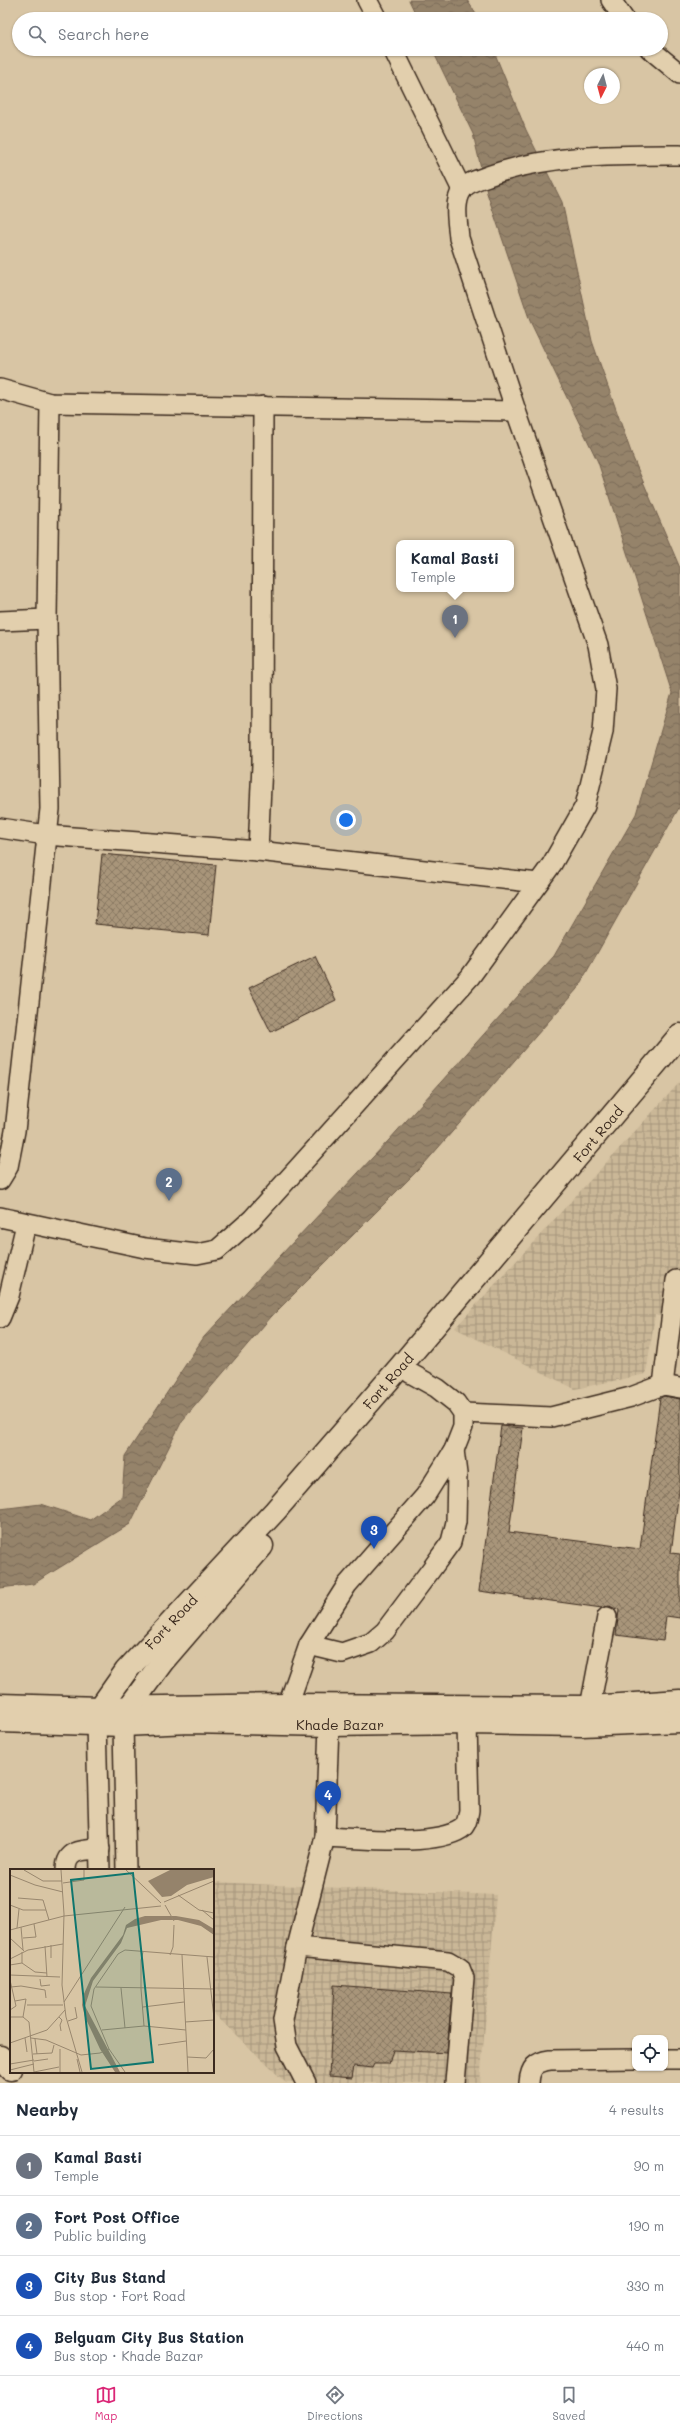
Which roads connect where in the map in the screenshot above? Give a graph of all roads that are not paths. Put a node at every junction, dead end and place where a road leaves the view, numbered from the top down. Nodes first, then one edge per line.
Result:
1 (367, 0) edge
2 (611, 0) edge
3 (373, 12) edge
4 (619, 12) edge
5 (396, 56) edge
6 (658, 56) edge
7 (680, 74) edge
8 (680, 155) edge
9 (462, 190) junction
10 (0, 390) edge
11 (50, 403) junction
12 (263, 406) junction
13 (516, 411) junction
14 (47, 619) junction
15 (0, 621) edge
16 (0, 828) edge
17 (46, 835) junction
18 (258, 850) junction
19 (538, 882) junction
20 (680, 1035) edge
21 (680, 1052) edge
22 (0, 1180) edge
23 (0, 1218) edge
24 (26, 1224) junction
25 (676, 1280) dead end
26 (0, 1318) edge
27 (405, 1370) junction
28 (672, 1386) edge
29 (463, 1413) junction
30 (454, 1450) junction
31 (607, 1617) dead end
32 (309, 1645) junction
33 (680, 1701) edge
34 (0, 1705) edge
35 (288, 1705) junction
36 (590, 1707) junction
37 (98, 1716) junction
38 (126, 1716) junction
39 (0, 1721) edge
40 (680, 1721) edge
41 (467, 1723) junction
42 (329, 1725) junction
43 (325, 1837) junction
44 (100, 1848) junction
45 (66, 1869) edge
46 (100, 1869) edge
47 (126, 1869) edge
48 (297, 1946) junction
49 (0, 2056) edge
50 (632, 2059) edge
51 (668, 2059) edge
52 (680, 2059) edge
53 (10, 2068) edge
54 (14, 2073) edge
55 (23, 2083) edge
56 (306, 2083) edge
57 (455, 2083) edge
58 (529, 2083) edge

1 - 3 street
2 - 4 street
5 - 9 street
6 - 7 street
8 - 9 street
9 - 13 street
10 - 11 street
11 - 12 street
11 - 14 street
12 - 13 street
12 - 18 street
13 - 19 street
14 - 15 street
14 - 17 street
16 - 17 street
17 - 18 street
17 - 22 street
18 - 19 street
19 - 24 street
20 - 27 main road, Fort Road
21 - 27 main road, Fort Road
23 - 24 street
24 - 26 street
25 - 28 street
27 - 29 street
27 - 37 main road, Fort Road
27 - 38 main road, Fort Road
28 - 29 street
29 - 30 street
30 - 32 street
30 - 32 street
31 - 36 street
32 - 35 street
33 - 36 main road
34 - 37 main road
35 - 36 main road
35 - 38 main road
37 - 38 main road, Khade Bazar
37 - 39 main road, Khade Bazar
37 - 44 street
38 - 42 main road, Khade Bazar
38 - 47 street
40 - 41 main road, Khade Bazar
41 - 42 main road, Khade Bazar
41 - 43 street
42 - 43 street
43 - 48 street
44 - 45 street
44 - 46 street
48 - 56 street
48 - 57 street
49 - 53 main road
50 - 58 street
51 - 52 street
54 - 55 main road

